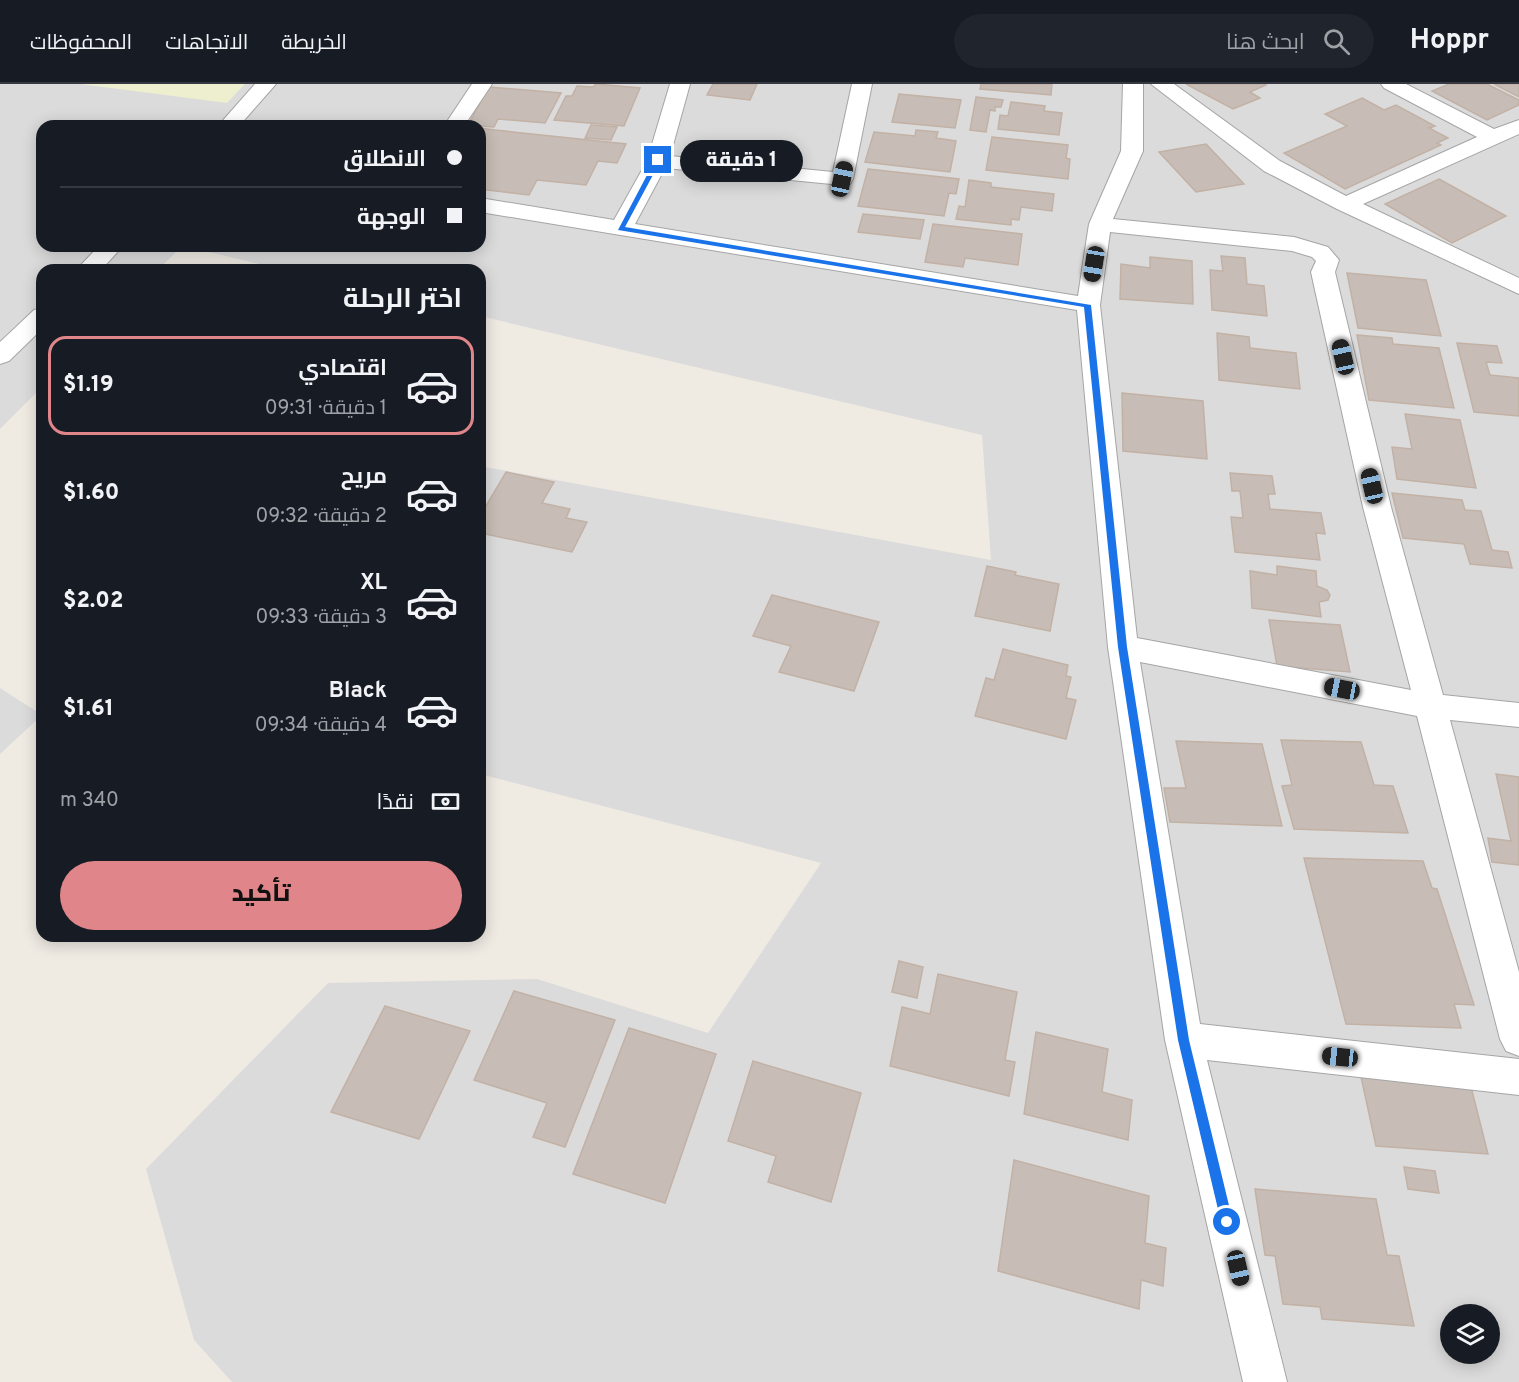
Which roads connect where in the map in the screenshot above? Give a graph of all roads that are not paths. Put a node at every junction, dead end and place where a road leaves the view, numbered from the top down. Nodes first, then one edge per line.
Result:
1 (266, 84) edge
2 (482, 84) edge
3 (680, 84) edge
4 (862, 84) edge
5 (1133, 84) edge
6 (1161, 84) edge
7 (1391, 84) edge
8 (233, 120) edge
9 (458, 120) edge
10 (1519, 126) edge
11 (1495, 138) junction
12 (658, 160) junction
13 (1345, 204) junction
14 (486, 206) edge
15 (1100, 224) junction
16 (621, 228) junction
17 (106, 252) edge
18 (94, 264) edge
19 (1519, 287) edge
20 (1088, 305) junction
21 (36, 321) edge
22 (0, 356) edge
23 (1123, 647) junction
24 (1430, 706) junction
25 (1519, 715) edge
26 (1519, 1039) edge
27 (1184, 1040) junction
28 (1519, 1077) edge
29 (1265, 1382) edge

1 - 8 street
2 - 9 street
3 - 12 street
4 - 12 street
5 - 15 street
6 - 13 street
7 - 11 street
10 - 11 street
11 - 13 street
12 - 16 street
13 - 19 street
14 - 16 street
15 - 20 street
15 - 24 street
16 - 20 street
17 - 18 street
20 - 23 street
21 - 22 street
23 - 24 street
23 - 27 street
24 - 25 street
24 - 26 street
27 - 28 street
27 - 29 street

